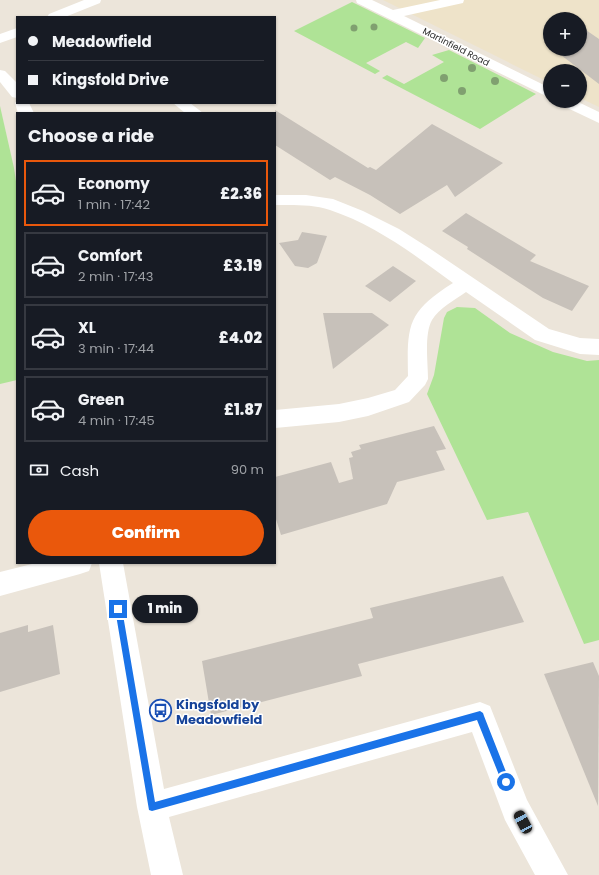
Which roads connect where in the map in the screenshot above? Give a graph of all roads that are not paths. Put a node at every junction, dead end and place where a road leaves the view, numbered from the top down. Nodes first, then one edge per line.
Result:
1 (95, 0) edge
2 (362, 0) edge
3 (458, 0) edge
4 (393, 14) junction
5 (56, 16) edge
6 (16, 32) edge
7 (0, 39) edge
8 (0, 74) edge
9 (543, 90) edge
10 (16, 92) edge
11 (182, 104) edge
12 (578, 108) edge
13 (194, 112) edge
14 (599, 118) edge
15 (276, 200) edge
16 (466, 283) junction
17 (599, 347) edge
18 (276, 419) edge
19 (76, 564) edge
20 (110, 564) edge
21 (0, 584) edge
22 (152, 807) junction
23 (167, 875) edge
24 (552, 875) edge

1 - 5 street
2 - 4 street, Martinfield Road
3 - 4 street
4 - 9 street, Martinfield Road
6 - 7 street
8 - 10 street
11 - 13 street
12 - 14 street
15 - 16 street
16 - 17 street
16 - 18 street
19 - 21 street
20 - 22 street
22 - 23 street
22 - 24 street

